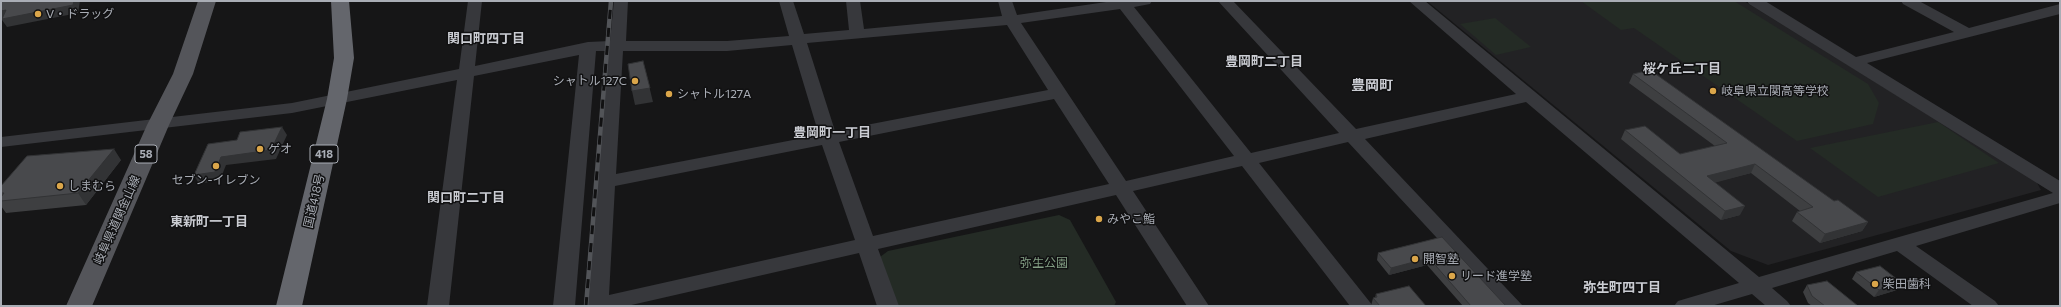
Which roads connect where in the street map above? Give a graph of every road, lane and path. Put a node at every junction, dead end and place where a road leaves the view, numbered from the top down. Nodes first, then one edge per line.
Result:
1 (207, 1) edge
2 (340, 1) edge
3 (475, 1) edge
4 (622, 1) edge
5 (786, 1) edge
6 (853, 1) edge
7 (1005, 1) edge
8 (1145, 1) edge
9 (1225, 1) edge
10 (1416, 1) edge
11 (1754, 1) edge
12 (1908, 1) edge
13 (1124, 4) junction
14 (2060, 9) edge
15 (1012, 20) junction
16 (1966, 32) junction
17 (857, 34) junction
18 (797, 40) junction
19 (615, 45) junction
20 (588, 48) junction
21 (1854, 62) junction
22 (467, 71) junction
23 (1059, 93) junction
24 (1530, 96) junction
25 (337, 99) junction
26 (158, 125) junction
27 (1352, 137) junction
28 (829, 139) junction
29 (1, 142) edge
30 (1247, 160) junction
31 (605, 182) junction
32 (1121, 188) junction
33 (2060, 189) edge
34 (2060, 197) edge
35 (868, 244) junction
36 (1900, 244) junction
37 (1756, 286) junction
38 (79, 306) edge
39 (289, 306) edge
40 (438, 306) edge
41 (564, 306) edge
42 (598, 306) edge
43 (888, 306) edge
44 (1198, 306) edge
45 (1362, 306) edge
46 (1512, 306) edge
47 (1685, 306) edge
48 (1780, 306) edge
49 (1988, 306) edge

1 - 26 main road, 岐阜県道関金山線 / 58
2 - 25 highway, 国道418号 / 418
3 - 22 street
4 - 19 street
5 - 18 street
6 - 17 street
7 - 15 street
8 - 13 street
9 - 27 street
10 - 24 street
11 - 21 street
12 - 16 street
13 - 15 street
13 - 30 street
14 - 16 street
15 - 17 street
15 - 23 street
16 - 21 street
17 - 18 street
18 - 19 street
18 - 28 street
19 - 20 street
19 - 31 street
20 - 22 street
20 - 41 street
21 - 33 street
22 - 25 street
22 - 40 street
23 - 28 street
23 - 32 street
24 - 27 street
24 - 37 street
25 - 26 street
25 - 39 highway, 国道418号 / 418
26 - 29 street
26 - 38 main road, 岐阜県道関金山線 / 58
27 - 30 street
27 - 46 street
28 - 31 street
28 - 35 street
30 - 32 street
30 - 45 street
31 - 42 street
32 - 35 street
32 - 44 street
34 - 36 street
35 - 42 street
35 - 43 street
36 - 37 street
36 - 49 street
37 - 47 street
37 - 48 street

